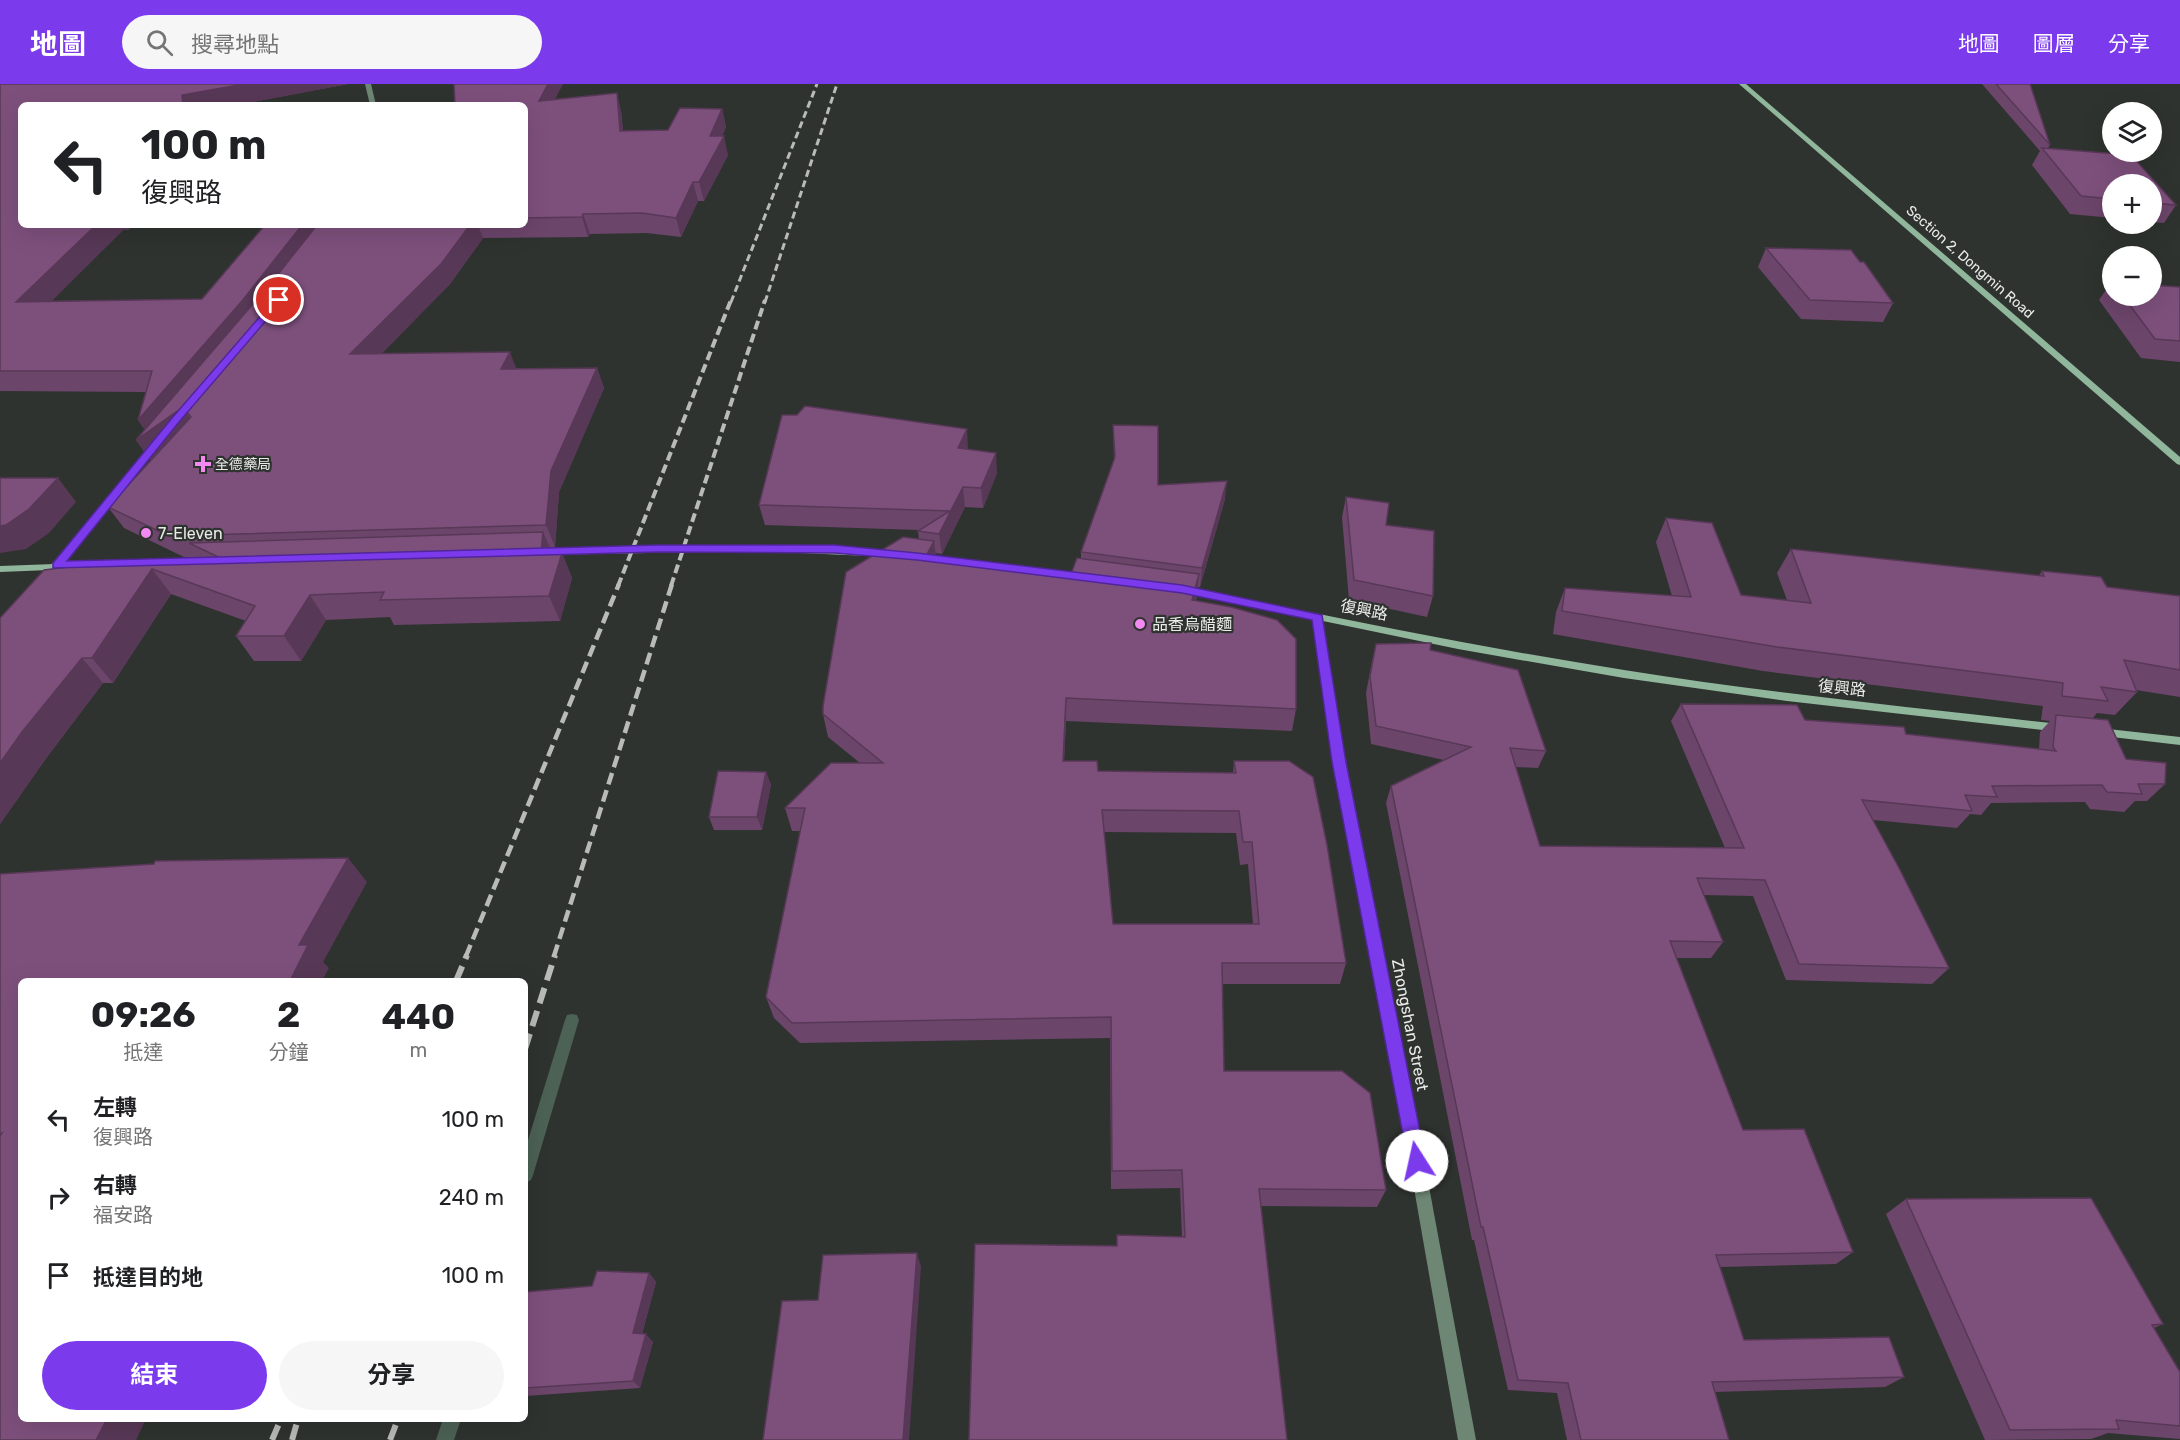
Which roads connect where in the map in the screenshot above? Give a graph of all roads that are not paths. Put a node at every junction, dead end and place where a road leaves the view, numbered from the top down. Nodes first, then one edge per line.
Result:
1 (368, 84) edge
2 (1742, 84) edge
3 (373, 102) edge
4 (161, 438) edge
5 (2180, 462) edge
6 (527, 552) edge
7 (233, 561) edge
8 (57, 566) junction
9 (0, 569) edge
10 (1102, 579) edge
11 (43, 582) edge
12 (1171, 587) edge
13 (1318, 618) junction
14 (2180, 741) edge
15 (1467, 1440) edge

1 - 3 street
2 - 5 street, Section 2, Dongmin Road
4 - 8 street
6 - 10 street
7 - 8 street
8 - 9 street
8 - 11 street
12 - 13 street, 復興路
13 - 14 street, 復興路
13 - 15 street, Zhongshan Street

